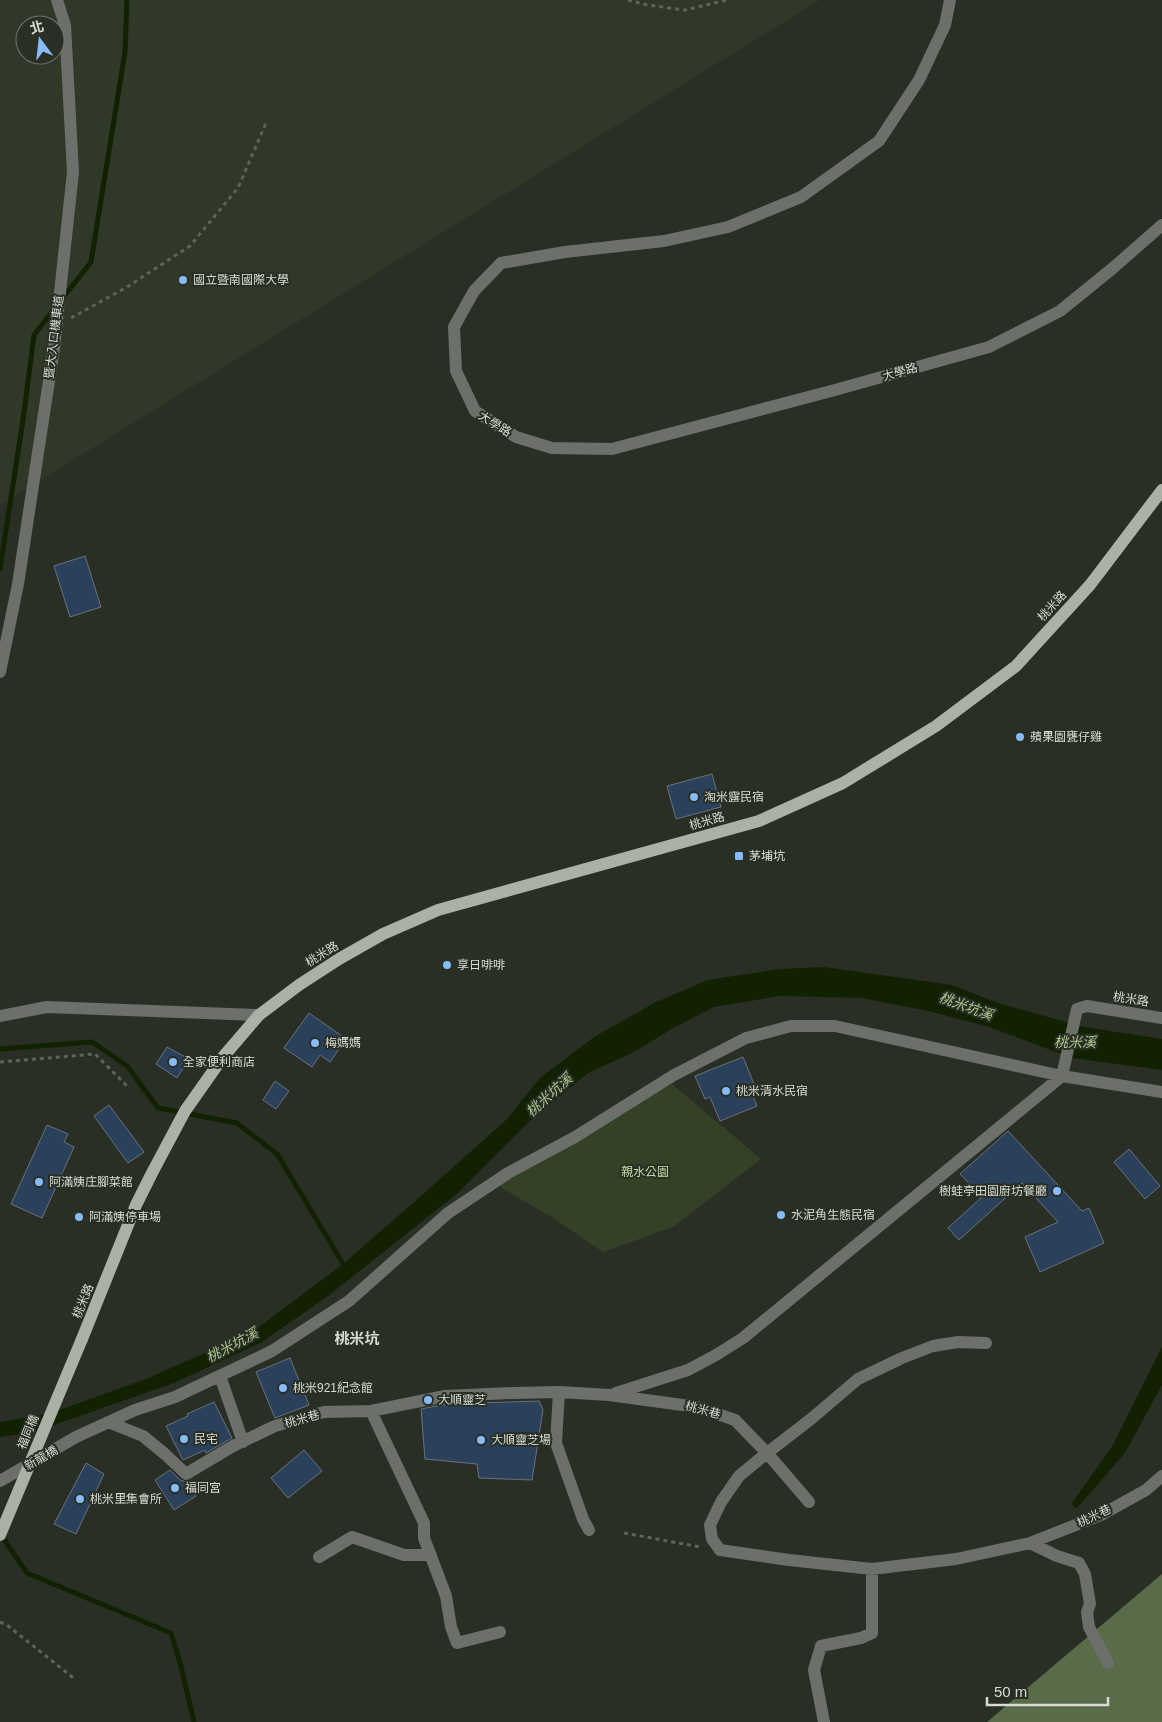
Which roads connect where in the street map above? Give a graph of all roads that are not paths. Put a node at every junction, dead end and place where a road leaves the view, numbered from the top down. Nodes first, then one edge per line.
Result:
1 (57, 0) edge
2 (950, 0) edge
3 (1162, 225) edge
4 (1162, 490) edge
5 (0, 672) edge
6 (259, 1015) junction
7 (0, 1016) edge
8 (1162, 1018) edge
9 (1063, 1070) junction
10 (1162, 1092) edge
11 (82, 1339) joint
12 (986, 1342) dead end
13 (220, 1376) junction
14 (559, 1392) junction
15 (609, 1395) junction
16 (371, 1411) junction
17 (108, 1422) junction
18 (243, 1442) junction
19 (768, 1453) junction
20 (1162, 1476) edge
21 (3, 1479) edge
22 (809, 1502) dead end
23 (589, 1530) dead end
24 (0, 1535) edge
25 (1030, 1543) junction
26 (431, 1555) junction
27 (319, 1557) dead end
28 (872, 1569) junction
29 (500, 1632) dead end
30 (1108, 1663) dead end
31 (824, 1722) edge

1 - 5 street, 暨大入口機車道
2 - 3 street, 大學路
4 - 6 main road, 桃米路
6 - 7 street
6 - 11 main road, 桃米路
8 - 9 street, 桃米路
9 - 10 street
9 - 13 street
9 - 15 street
11 - 24 main road, 福同橋, bridge
12 - 19 street
13 - 17 street
13 - 18 street
14 - 15 street, 桃米巷
14 - 16 street, 桃米巷
14 - 23 street
15 - 19 street, 桃米巷
16 - 18 street, 桃米巷
16 - 26 street
17 - 18 street, 桃米巷
17 - 21 street, 新龍橋
19 - 22 street, 桃米巷
19 - 28 street, 桃米巷
20 - 25 street, 桃米巷
25 - 28 street, 桃米巷
25 - 30 street
26 - 27 street
26 - 29 street
28 - 31 street

